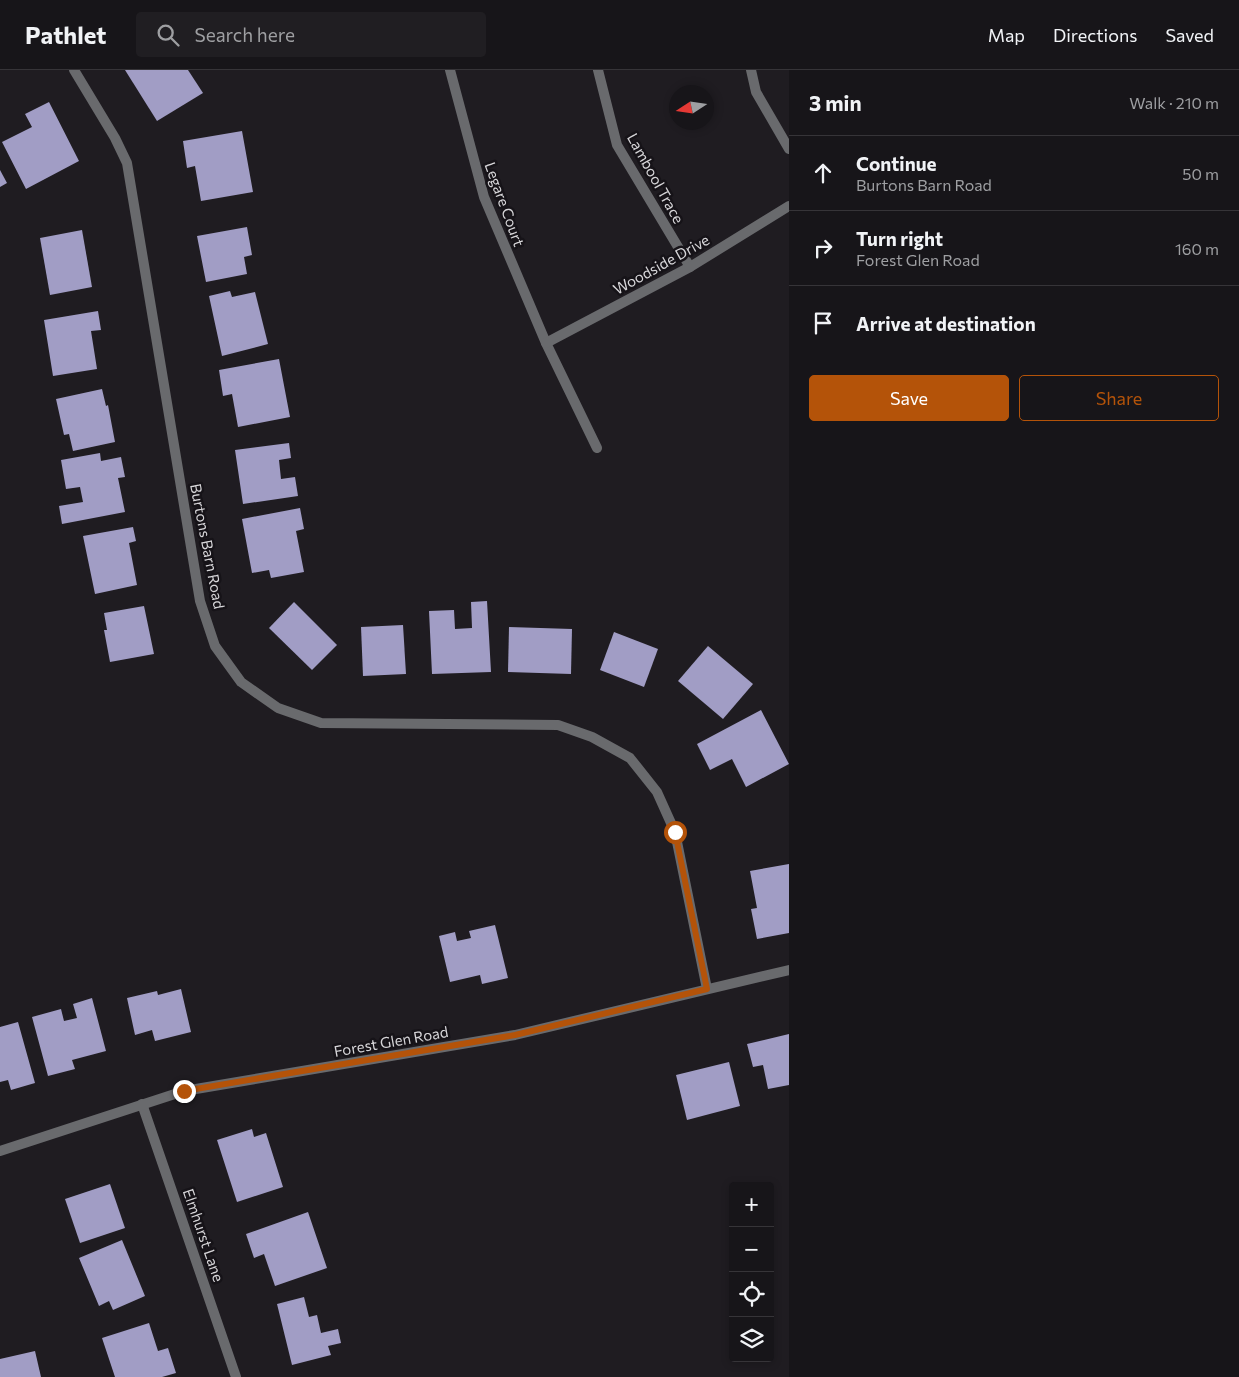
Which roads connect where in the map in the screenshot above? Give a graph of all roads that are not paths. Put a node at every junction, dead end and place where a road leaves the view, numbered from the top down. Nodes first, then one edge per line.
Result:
1 (74, 70) edge
2 (450, 70) edge
3 (598, 70) edge
4 (751, 70) edge
5 (789, 149) edge
6 (789, 206) edge
7 (690, 267) junction
8 (546, 343) junction
9 (597, 448) dead end
10 (789, 970) edge
11 (707, 989) junction
12 (142, 1104) junction
13 (0, 1151) edge
14 (236, 1377) edge

1 - 11 street, Burtons Barn Road
2 - 8 street, Legare Court
3 - 7 street, Lambool Trace
4 - 5 street
6 - 7 street, Woodside Drive
7 - 8 street, Woodside Drive
8 - 9 street, Legare Court
10 - 11 street, Forest Glen Road
11 - 12 street, Forest Glen Road
12 - 13 street, Forest Glen Road
12 - 14 street, Elmhurst Lane

